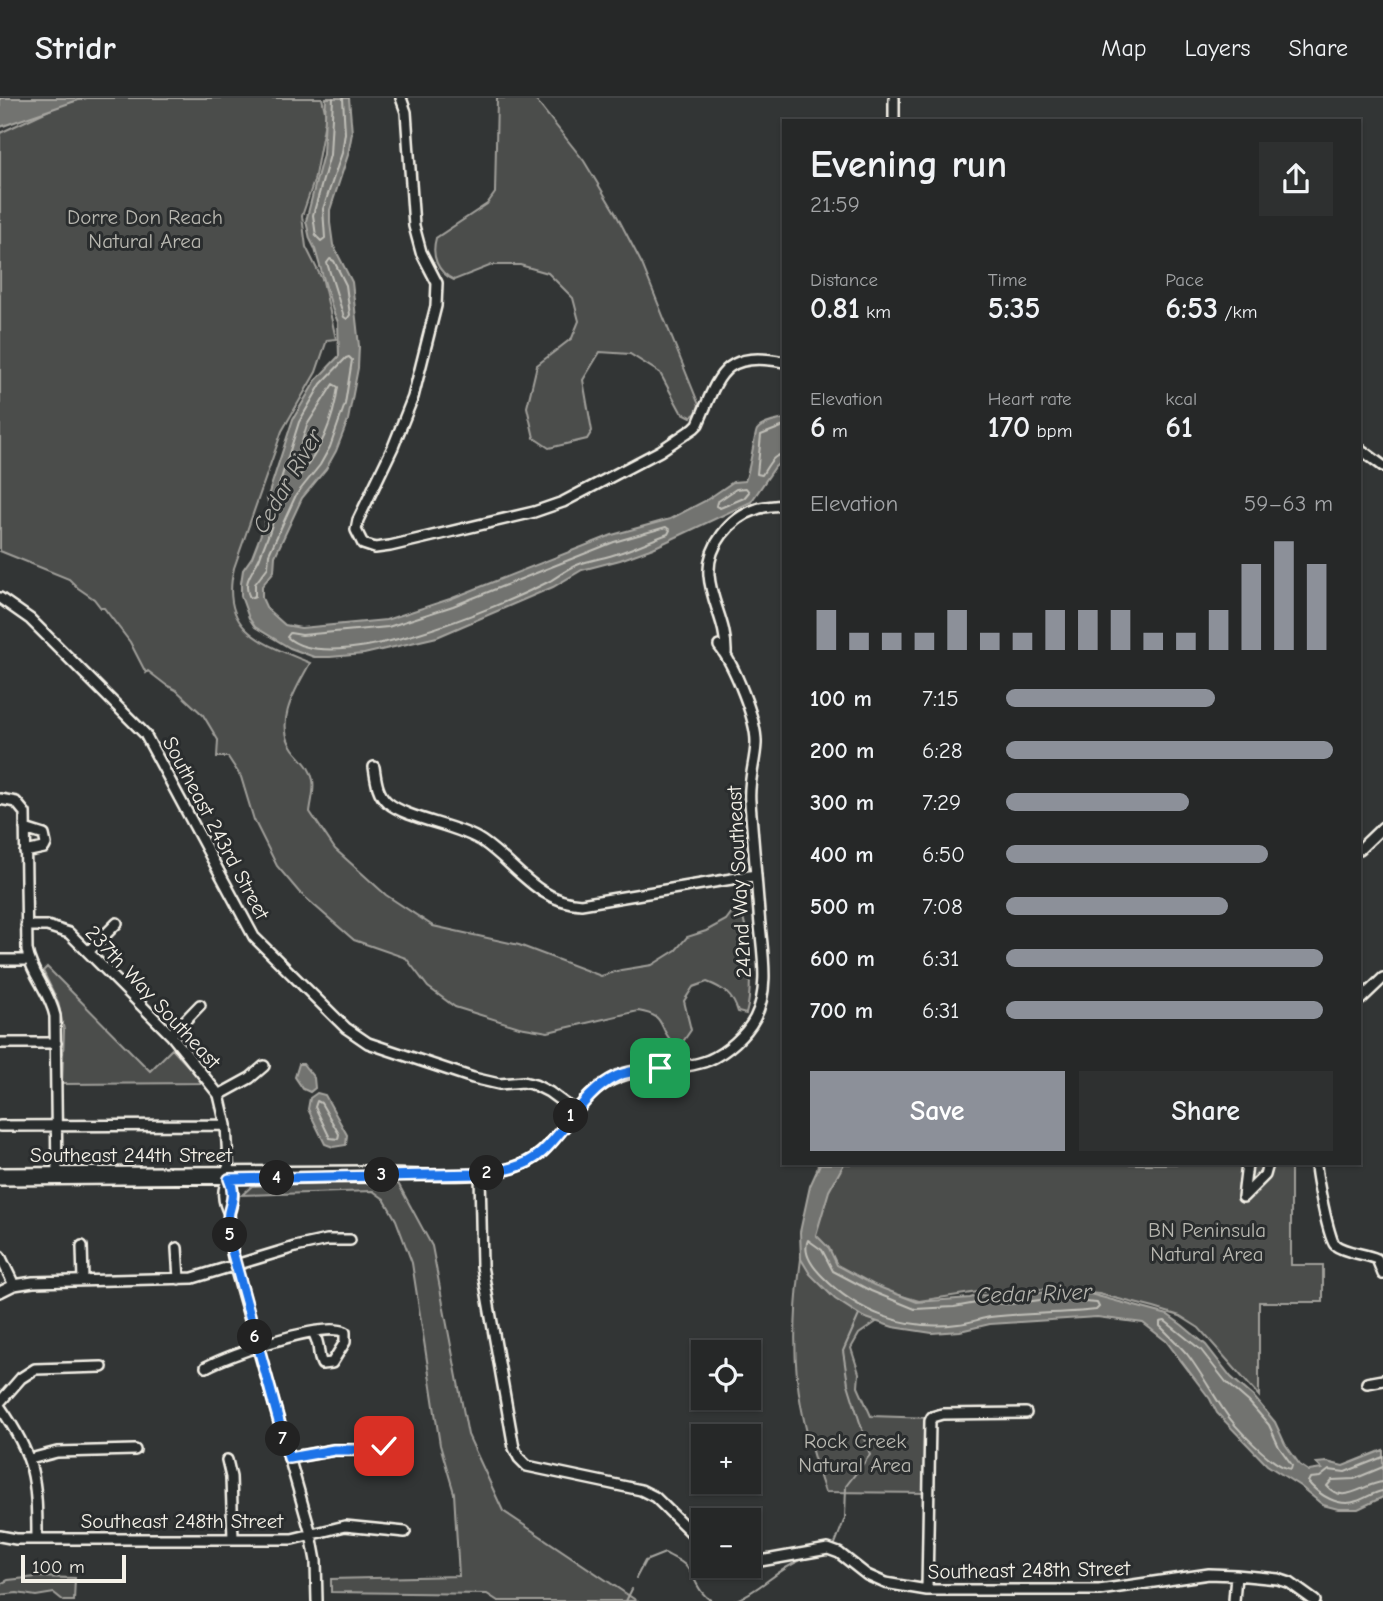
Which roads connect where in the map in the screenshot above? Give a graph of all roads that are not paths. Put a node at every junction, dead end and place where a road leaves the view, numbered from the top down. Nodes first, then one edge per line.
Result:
1 (401, 98) edge
2 (894, 98) edge
3 (894, 119) edge
4 (782, 362) edge
5 (1361, 450) edge
6 (1383, 466) edge
7 (782, 505) edge
8 (0, 598) edge
9 (374, 767) dead end
10 (0, 799) edge
11 (1383, 827) edge
12 (25, 829) junction
13 (1361, 848) edge
14 (25, 852) junction
15 (756, 875) junction
16 (117, 923) dead end
17 (26, 926) junction
18 (89, 951) junction
19 (0, 960) edge
20 (29, 960) junction
21 (1383, 978) edge
22 (1361, 999) edge
23 (200, 1005) dead end
24 (171, 1035) junction
25 (0, 1043) edge
26 (56, 1043) junction
27 (264, 1066) dead end
28 (219, 1095) junction
29 (575, 1111) junction
30 (226, 1125) junction
31 (0, 1126) edge
32 (57, 1127) junction
33 (535, 1157) joint
34 (1247, 1165) edge
35 (1268, 1165) edge
36 (1316, 1165) edge
37 (0, 1173) edge
38 (480, 1174) junction
39 (57, 1176) junction
40 (228, 1176) junction
41 (0, 1180) edge
42 (350, 1240) dead end
43 (82, 1246) dead end
44 (177, 1248) dead end
45 (0, 1256) edge
46 (235, 1267) junction
47 (1383, 1273) edge
48 (179, 1279) junction
49 (83, 1280) junction
50 (14, 1285) junction
51 (0, 1292) edge
52 (313, 1332) junction
53 (258, 1346) junction
54 (102, 1367) dead end
55 (205, 1367) dead end
56 (1383, 1380) edge
57 (1367, 1383) dead end
58 (0, 1402) edge
59 (0, 1407) edge
60 (1026, 1413) dead end
61 (384, 1446) dead end
62 (135, 1450) dead end
63 (289, 1458) junction
64 (30, 1459) junction
65 (227, 1460) dead end
66 (405, 1532) dead end
67 (691, 1532) edge
68 (311, 1534) junction
69 (0, 1536) edge
70 (233, 1538) junction
71 (37, 1539) junction
72 (761, 1561) edge
73 (1236, 1575) junction
74 (927, 1590) junction
75 (317, 1601) edge
76 (1234, 1601) edge
77 (1315, 1601) edge

1 - 4 street
2 - 3 street
5 - 6 street
7 - 15 street, 242nd Way Southeast
8 - 29 street, Southeast 243rd Street
9 - 15 street
10 - 12 street
11 - 13 street
12 - 14 street
12 - 14 street
14 - 17 street
15 - 29 street, 242nd Way Southeast
16 - 18 street
17 - 18 street, 237th Way Southeast
17 - 20 street
18 - 24 street, 237th Way Southeast
19 - 20 street
20 - 26 street
21 - 22 street
23 - 24 street
24 - 28 street, 237th Way Southeast
25 - 26 street
26 - 32 street
27 - 28 street
28 - 30 street, 237th Way Southeast
29 - 33 street, 242nd Way Southeast
30 - 32 street
30 - 40 street, 237th Way Southeast
31 - 32 street
32 - 39 street
33 - 38 street, Southeast 244th Street
34 - 35 street
36 - 47 street
37 - 39 street, Southeast 244th Street
38 - 40 street, Southeast 244th Street
38 - 67 street
39 - 40 street, Southeast 244th Street
39 - 41 street, Southeast 244th Street
40 - 46 street, 237th Way Southeast
42 - 46 street
43 - 49 street
44 - 48 street
45 - 50 street
46 - 48 street
46 - 53 street, 237th Way Southeast
48 - 49 street
49 - 50 street
50 - 51 street
52 - 52 street
52 - 53 street
53 - 55 street
53 - 63 street, 237th Way Southeast
54 - 58 street
56 - 57 street
59 - 64 street
60 - 74 street
61 - 63 street
62 - 64 street
63 - 68 street, 237th Way Southeast
64 - 71 street
65 - 70 street
66 - 68 street, Southeast 248th Street
68 - 70 street, Southeast 248th Street
68 - 75 street, 237th Way Southeast
69 - 71 street, Southeast 248th Street
70 - 71 street, Southeast 248th Street
72 - 74 street, Southeast 248th Street
73 - 74 street, Southeast 248th Street
73 - 76 street
73 - 77 street, Southeast 248th Street

